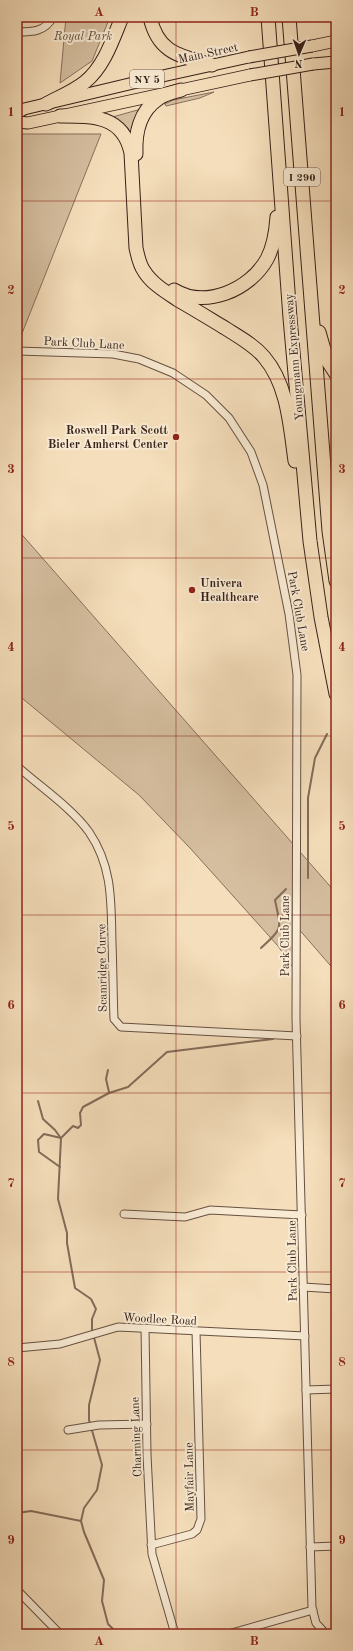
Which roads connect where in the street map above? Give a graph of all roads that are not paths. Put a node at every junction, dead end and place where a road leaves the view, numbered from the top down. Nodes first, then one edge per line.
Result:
1 (53, 17) edge
2 (122, 17) edge
3 (150, 17) edge
4 (262, 17) edge
5 (268, 17) edge
6 (289, 17) edge
7 (295, 17) edge
8 (17, 32) edge
9 (269, 39) junction
10 (336, 42) edge
11 (292, 53) junction
12 (336, 62) edge
13 (212, 65) junction
14 (181, 90) junction
15 (46, 104) junction
16 (17, 113) edge
17 (60, 116) junction
18 (17, 122) edge
19 (281, 191) junction
20 (311, 302) junction
21 (17, 351) edge
22 (336, 374) edge
23 (310, 540) junction
24 (336, 581) edge
25 (336, 694) edge
26 (17, 766) edge
27 (297, 1036) junction
28 (124, 1214) dead end
29 (302, 1215) junction
30 (304, 1287) junction
31 (336, 1289) edge
32 (145, 1328) junction
33 (196, 1332) junction
34 (305, 1336) junction
35 (17, 1348) edge
36 (336, 1389) edge
37 (306, 1390) junction
38 (147, 1424) junction
39 (68, 1430) dead end
40 (151, 1545) junction
41 (336, 1546) edge
42 (310, 1547) junction
43 (18, 1592) dead end
44 (312, 1610) junction
45 (60, 1634) edge
46 (174, 1634) edge
47 (228, 1634) edge
48 (326, 1634) edge

1 - 8 street
2 - 15 highway
3 - 13 highway
4 - 9 highway
5 - 9 highway, Youngmann Expressway / I 290
6 - 11 highway, Youngmann Expressway / I 290
7 - 11 highway
9 - 19 highway, Youngmann Expressway / I 290
10 - 13 main road, Main Street / NY 5, bridge
11 - 20 highway, Youngmann Expressway / I 290
12 - 14 main road, NY 5, bridge
13 - 15 main road, Main Street / NY 5
14 - 17 main road, NY 5
14 - 19 highway
15 - 16 main road, Main Street / NY 5
17 - 18 main road, NY 5
17 - 23 highway
19 - 23 highway, Youngmann Expressway / I 290
20 - 22 highway
20 - 24 highway, Youngmann Expressway / I 290
21 - 27 street, Park Club Lane
23 - 25 highway, Youngmann Expressway / I 290
26 - 27 street, Scamridge Curve
27 - 29 street, Park Club Lane
28 - 29 street
29 - 30 street, Park Club Lane
30 - 31 street
30 - 34 street, Park Club Lane
32 - 33 street, Woodlee Road
32 - 35 street, Woodlee Road
32 - 38 street, Charming Lane
33 - 34 street, Woodlee Road
33 - 40 street, Mayfair Lane
34 - 37 street, Park Club Lane
36 - 37 street
37 - 42 street, Park Club Lane
38 - 39 street
38 - 40 street, Charming Lane
40 - 46 street
41 - 42 street
42 - 44 street, Park Club Lane
43 - 45 street
44 - 47 street
44 - 48 street

